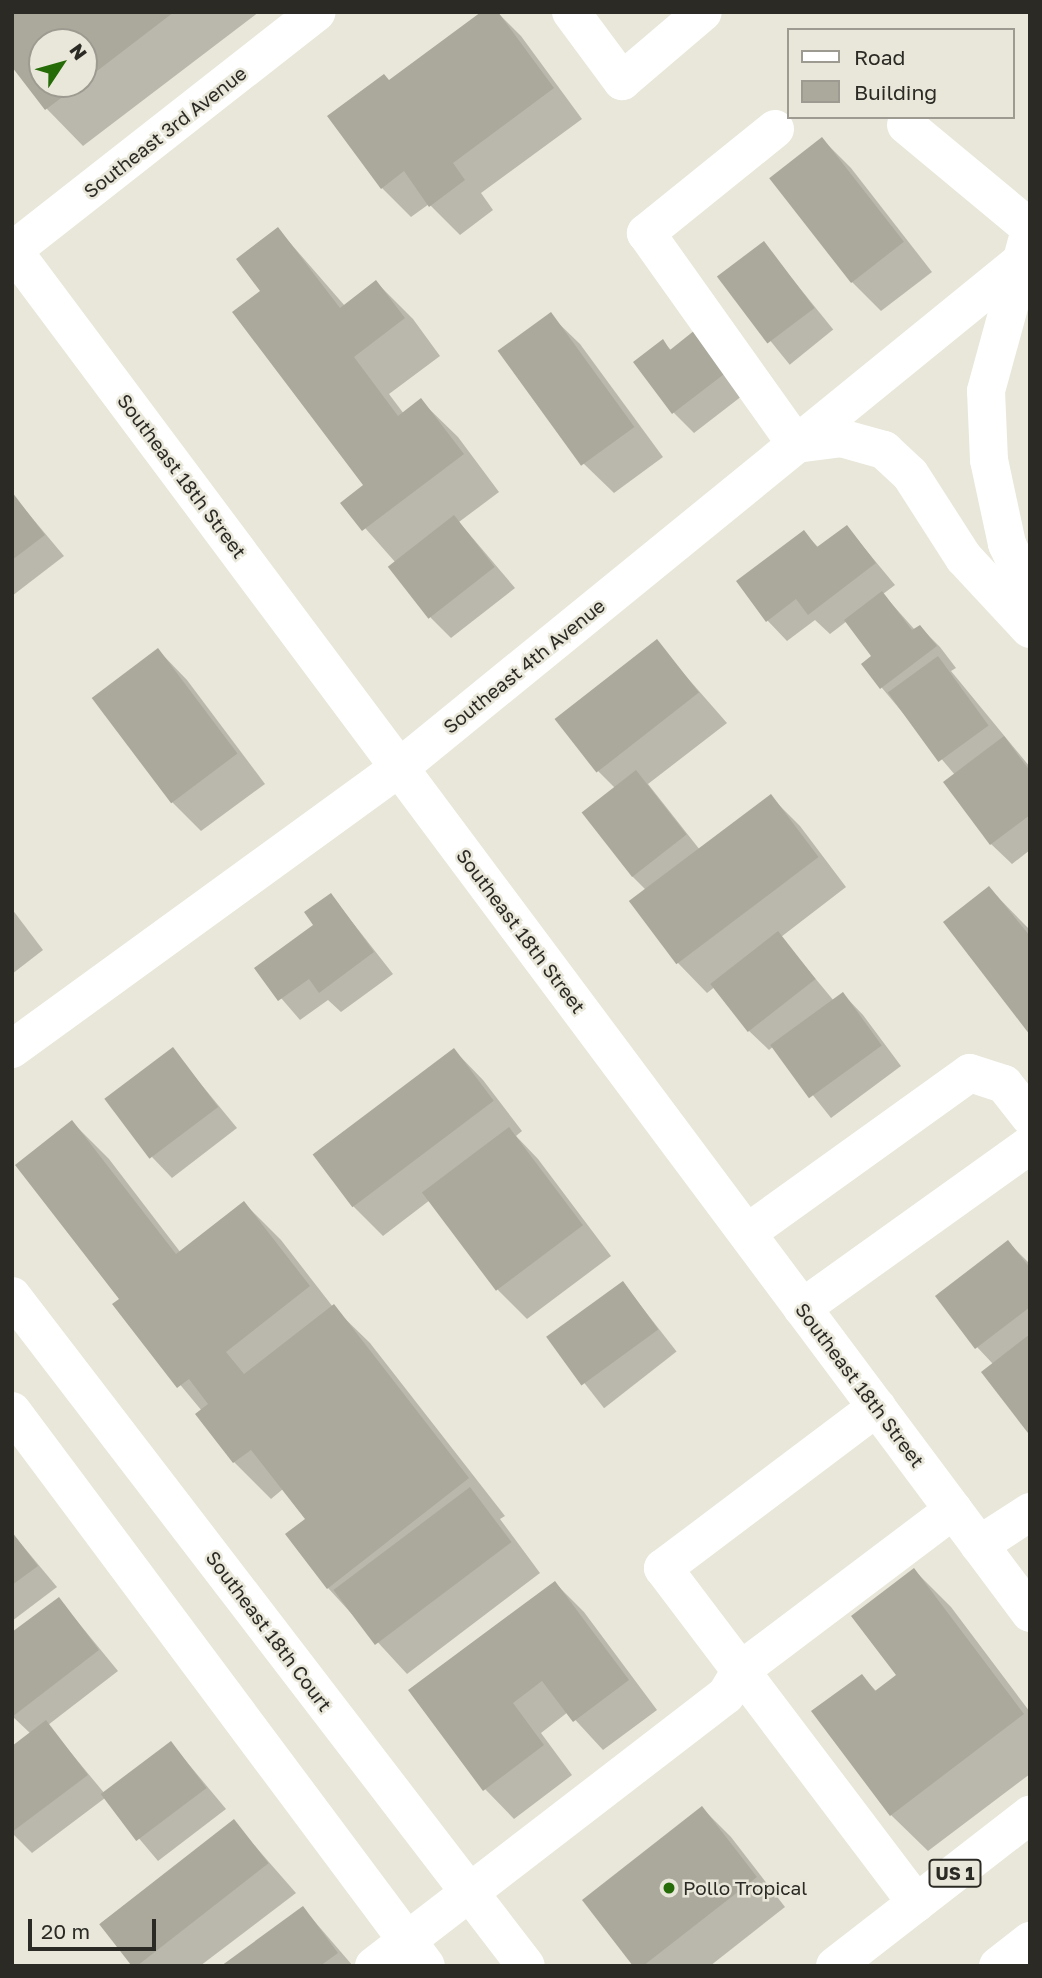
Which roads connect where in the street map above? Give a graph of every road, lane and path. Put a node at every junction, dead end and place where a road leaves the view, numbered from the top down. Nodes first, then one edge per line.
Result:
1 (317, 12) edge
2 (571, 12) edge
3 (703, 12) edge
4 (906, 125) dead end
5 (775, 129) dead end
6 (1026, 240) edge
7 (13, 250) edge
8 (796, 444) junction
9 (1030, 593) edge
10 (1030, 629) edge
11 (399, 768) junction
12 (12, 1049) edge
13 (1030, 1117) edge
14 (1030, 1145) edge
15 (747, 1233) junction
16 (12, 1296) edge
17 (802, 1308) junction
18 (877, 1407) junction
19 (12, 1411) edge
20 (953, 1510) junction
21 (1030, 1512) edge
22 (979, 1545) junction
23 (1030, 1613) edge
24 (741, 1670) junction
25 (1030, 1815) edge
26 (470, 1892) junction
27 (916, 1903) junction
28 (1030, 1941) edge
29 (417, 1953) edge
30 (374, 1966) edge
31 (526, 1966) edge
32 (835, 1966) edge
33 (998, 1966) edge

1 - 7 street, Southeast 3rd Avenue
2 - 3 street
4 - 6 street
5 - 8 street
6 - 8 street, Southeast 4th Avenue
6 - 9 street
7 - 11 street, Southeast 18th Street
8 - 10 street
8 - 11 street, Southeast 4th Avenue
11 - 12 street, Southeast 4th Avenue
11 - 15 street, Southeast 18th Street
13 - 15 street
14 - 17 street
15 - 17 street, Southeast 18th Street
16 - 26 street, Southeast 18th Court
17 - 18 street, Southeast 18th Street
18 - 20 street, Southeast 18th Street
18 - 24 street
19 - 29 street
20 - 22 street, Southeast 18th Street
20 - 24 street
21 - 22 street
22 - 23 street, Southeast 18th Street
24 - 26 street
24 - 27 street
25 - 27 street, US 1
26 - 29 street
26 - 31 street, Southeast 18th Court
27 - 32 street, US 1
28 - 33 street
29 - 30 street

